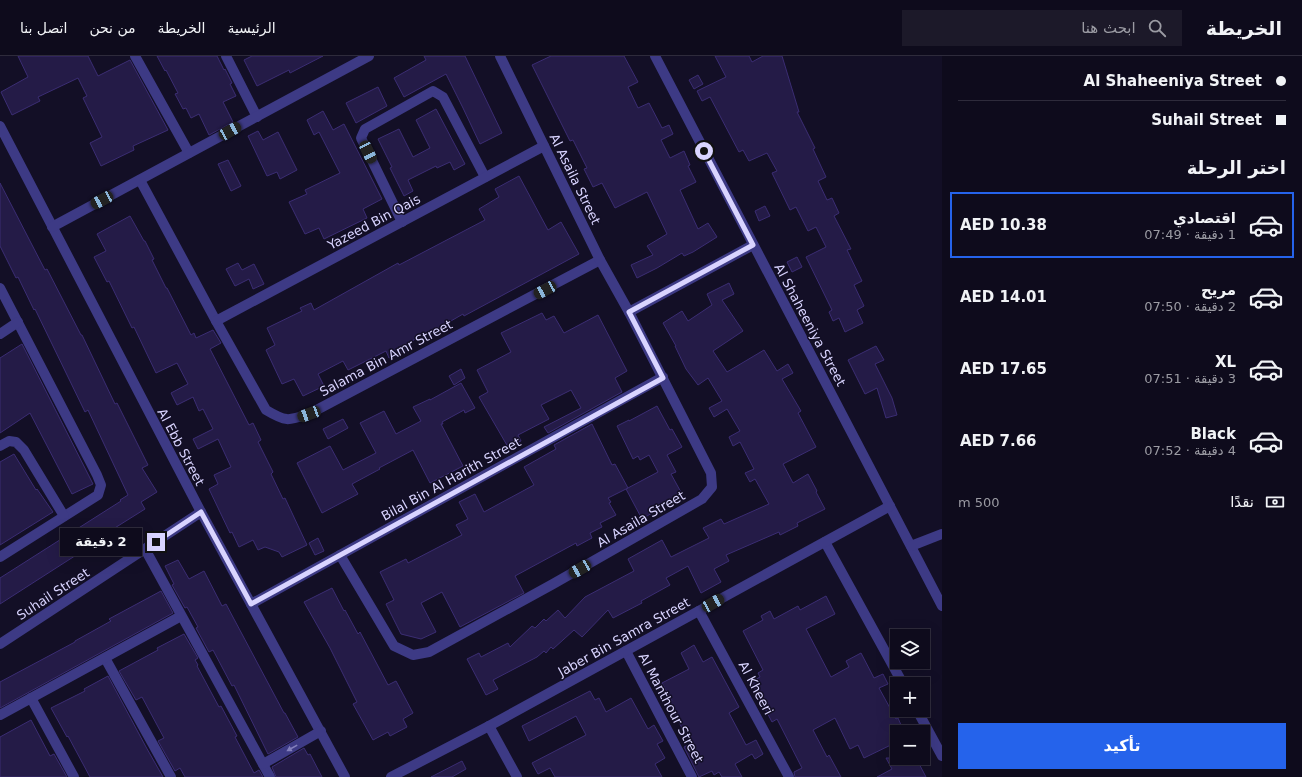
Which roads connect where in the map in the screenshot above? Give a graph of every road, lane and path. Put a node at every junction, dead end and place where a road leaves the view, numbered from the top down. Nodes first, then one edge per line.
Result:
1 (135, 56) edge
2 (226, 56) edge
3 (369, 56) edge
4 (500, 56) edge
5 (655, 56) edge
6 (257, 117) junction
7 (0, 126) edge
8 (4, 144) edge
9 (544, 146) junction
10 (189, 153) junction
11 (485, 177) junction
12 (140, 180) junction
13 (402, 222) junction
14 (52, 227) junction
15 (753, 245) junction
16 (600, 260) junction
17 (0, 288) edge
18 (629, 312) junction
19 (216, 321) junction
20 (18, 322) junction
21 (0, 334) edge
22 (663, 378) junction
23 (0, 446) edge
24 (890, 506) junction
25 (201, 512) junction
26 (64, 516) junction
27 (942, 534) edge
28 (825, 542) junction
29 (911, 546) junction
30 (145, 549) junction
31 (340, 555) junction
32 (0, 557) edge
33 (251, 604) junction
34 (942, 606) edge
35 (699, 611) junction
36 (182, 616) junction
37 (0, 644) edge
38 (626, 651) junction
39 (105, 658) junction
40 (899, 677) edge
41 (31, 698) junction
42 (0, 716) edge
43 (921, 717) edge
44 (489, 726) junction
45 (321, 731) junction
46 (942, 756) edge
47 (263, 764) junction
48 (341, 776) edge
49 (74, 777) edge
50 (171, 777) edge
51 (270, 777) edge
52 (391, 777) edge
53 (517, 777) edge
54 (692, 777) edge
55 (789, 777) edge

1 - 10 street
2 - 6 street
3 - 6 street
4 - 9 street, Al Asaila Street
5 - 15 street, Al Shaheeniya Street
6 - 10 street
7 - 8 street, Al Ebb Street
8 - 14 street, Al Ebb Street
9 - 11 street, Yazeed Bin Qais
9 - 16 street, Al Asaila Street
10 - 12 street
11 - 13 street, Yazeed Bin Qais
11 - 13 street
12 - 14 street
12 - 19 street, Salama Bin Amr Street
13 - 19 street, Yazeed Bin Qais
14 - 25 street, Al Ebb Street
15 - 18 street
15 - 24 street, Al Shaheeniya Street
16 - 18 street, Al Asaila Street
16 - 19 street, Salama Bin Amr Street
17 - 20 street
18 - 22 street, Al Asaila Street
20 - 21 street
20 - 26 street
22 - 31 street, Bilal Bin Al Harith Street
22 - 31 street, Al Asaila Street
23 - 26 street
24 - 28 street, Jaber Bin Samra Street
24 - 29 street, Al Shaheeniya Street
25 - 30 street, Suhail Street
25 - 33 street, Al Ebb Street
26 - 32 street
27 - 29 street
28 - 35 street, Jaber Bin Samra Street
28 - 40 street
29 - 34 street, Al Shaheeniya Street
30 - 36 street
30 - 37 street, Suhail Street
31 - 33 street, Bilal Bin Al Harith Street
33 - 45 street, Al Ebb Street
35 - 38 street, Jaber Bin Samra Street
35 - 55 street, Al Kheeri
36 - 39 street
36 - 47 street
38 - 44 street, Jaber Bin Samra Street
38 - 54 street, Al Manthour Street
39 - 41 street
39 - 50 street
41 - 42 street
41 - 49 street
43 - 46 street
44 - 52 street, Jaber Bin Samra Street
44 - 53 street
45 -> 47 street
45 - 48 street, Al Ebb Street
47 - 51 street

